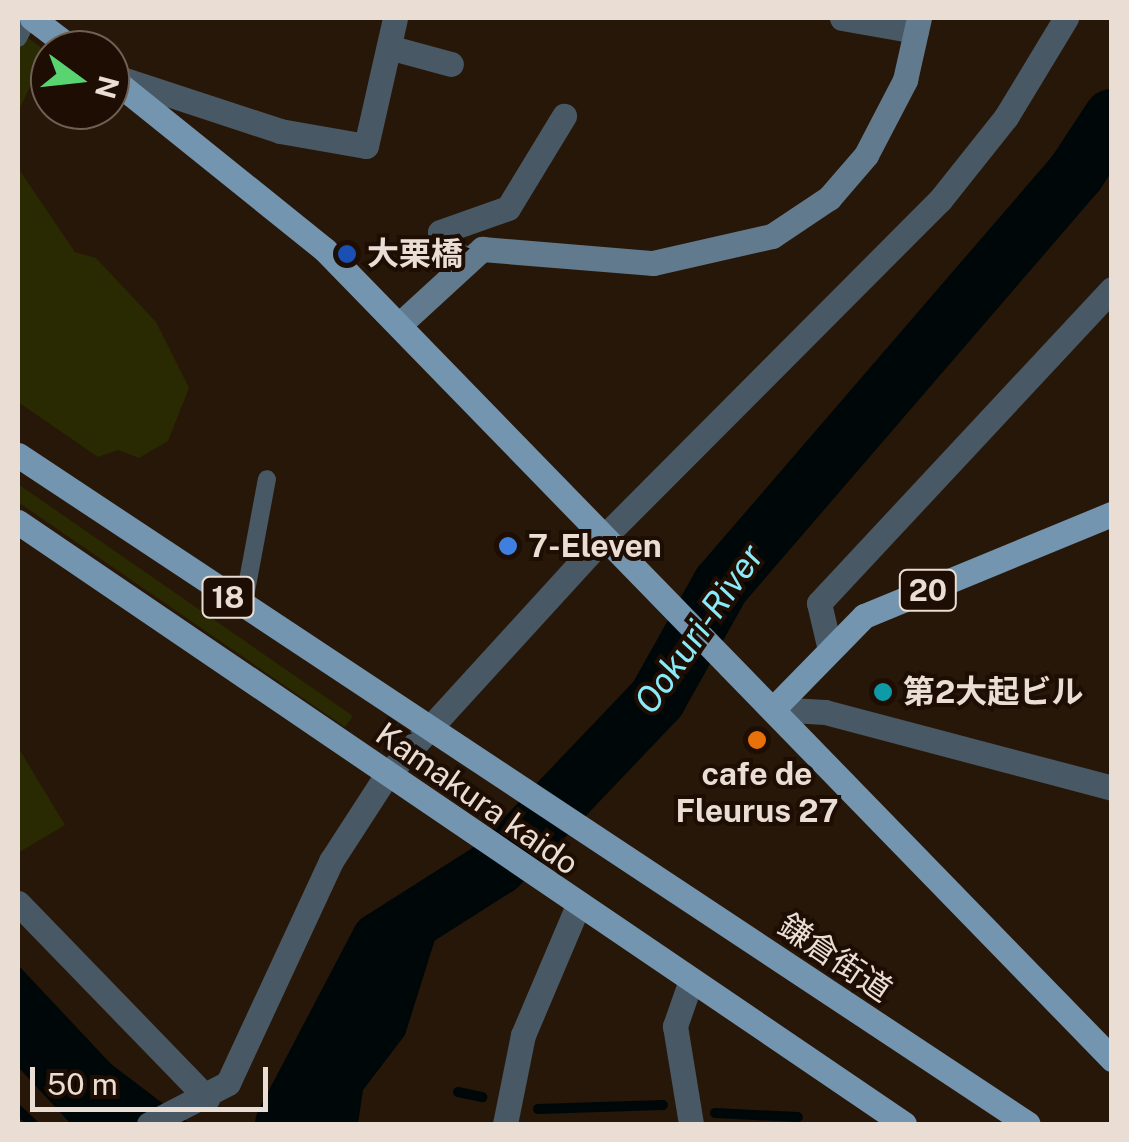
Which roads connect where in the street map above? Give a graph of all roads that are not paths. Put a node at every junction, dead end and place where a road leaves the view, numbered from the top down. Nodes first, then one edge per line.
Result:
1 (30, 18) edge
2 (396, 18) edge
3 (842, 18) edge
4 (1066, 18) edge
5 (918, 24) edge
6 (18, 38) edge
7 (392, 48) junction
8 (451, 64) dead end
9 (130, 82) edge
10 (130, 92) edge
11 (564, 116) dead end
12 (460, 259) junction
13 (1112, 289) edge
14 (399, 325) junction
15 (18, 456) edge
16 (267, 479) dead end
17 (1112, 514) edge
18 (18, 522) edge
19 (609, 545) junction
20 (243, 607) junction
21 (830, 650) junction
22 (773, 709) junction
23 (436, 729) junction
24 (394, 781) junction
25 (1112, 788) edge
26 (606, 845) joint
27 (18, 903) edge
28 (573, 905) junction
29 (690, 983) junction
30 (1112, 1059) edge
31 (203, 1100) junction
32 (149, 1124) edge
33 (505, 1124) edge
34 (691, 1124) edge
35 (904, 1124) edge
36 (1028, 1124) edge

1 - 6 lane
2 - 7 street
3 - 5 street
4 - 19 street
5 - 12 street
7 - 8 street
7 - 9 street
10 - 14 main road
11 - 12 street
12 - 14 street
13 - 21 street
14 - 19 main road
15 - 20 main road, Kamakura kaido / 18
16 - 20 lane
17 - 21 main road, 20
18 - 24 main road, Kamakura kaido / 18
19 - 22 main road
19 - 23 street
20 - 23 main road, Kamakura kaido / 18
21 - 22 main road, 20
22 - 25 street
22 - 30 main road
23 - 24 street
23 - 26 main road, Kamakura kaido / 18
24 - 28 main road, Kamakura kaido / 18
24 - 31 street
26 - 36 main road, 鎌倉街道 / 18
27 - 31 street
28 - 29 main road, Kamakura kaido / 18
28 - 33 street
29 - 34 street
29 - 35 main road, Kamakura kaido / 18
31 - 32 street

